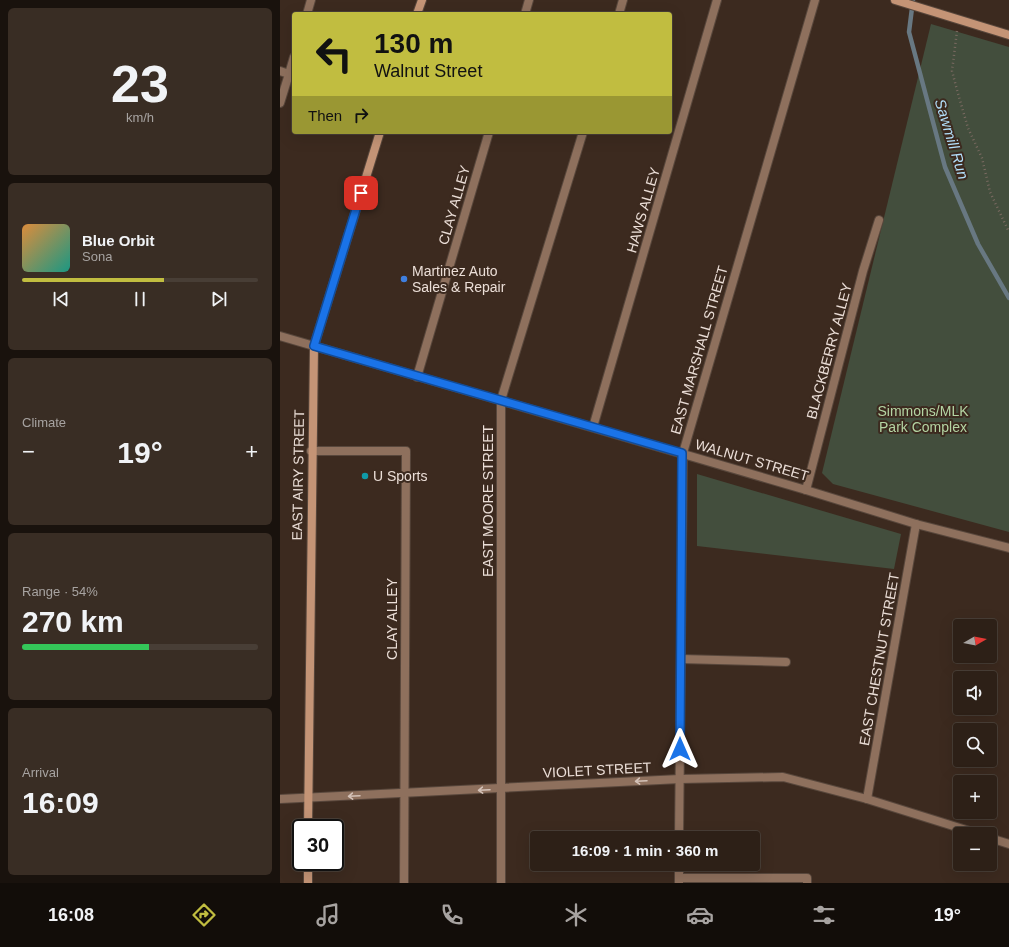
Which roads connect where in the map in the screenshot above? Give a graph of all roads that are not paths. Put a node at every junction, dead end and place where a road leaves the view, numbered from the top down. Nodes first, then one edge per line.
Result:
1 (311, 0) edge
2 (422, 0) edge
3 (529, 0) edge
4 (623, 0) edge
5 (717, 0) edge
6 (815, 0) edge
7 (895, 0) edge
8 (308, 12) edge
9 (418, 12) edge
10 (526, 12) edge
11 (620, 12) edge
12 (1009, 35) edge
13 (292, 64) edge
14 (280, 71) edge
15 (289, 74) junction
16 (280, 103) edge
17 (379, 134) edge
18 (488, 134) edge
19 (582, 134) edge
20 (879, 220) dead end
21 (280, 336) edge
22 (314, 346) junction
23 (417, 377) junction
24 (501, 400) junction
25 (593, 427) junction
26 (311, 451) junction
27 (682, 453) junction
28 (806, 490) junction
29 (916, 524) junction
30 (1009, 548) edge
31 (681, 659) junction
32 (786, 662) dead end
33 (680, 779) junction
34 (501, 789) junction
35 (404, 793) junction
36 (308, 798) junction
37 (280, 799) edge
38 (867, 799) junction
39 (308, 819) edge
40 (957, 827) edge
41 (679, 831) edge
42 (997, 840) edge
43 (1009, 844) edge
44 (308, 871) edge
45 (679, 881) edge
46 (308, 883) edge
47 (404, 883) edge
48 (501, 883) edge
49 (807, 883) edge

1 - 8 street
2 - 9 main road
3 - 10 street
4 - 11 street
5 - 25 street, HAWS ALLEY
6 - 27 street, EAST MARSHALL STREET
7 - 12 main road
13 - 15 street
14 - 15 street
15 - 16 street
17 - 22 main road, EAST AIRY STREET
18 - 23 street, CLAY ALLEY
19 - 24 street, EAST MOORE STREET
20 - 28 street, BLACKBERRY ALLEY
21 - 22 street, WALNUT STREET
22 - 23 street, WALNUT STREET
22 - 26 main road, EAST AIRY STREET
23 - 24 street, WALNUT STREET
24 - 25 street, WALNUT STREET
24 - 34 street, EAST MOORE STREET
25 - 27 street, WALNUT STREET
26 - 35 street, CLAY ALLEY
26 - 36 main road, EAST AIRY STREET
27 - 28 street, WALNUT STREET
27 - 31 street, EAST MARSHALL STREET
28 - 29 street, WALNUT STREET
29 - 30 street, WALNUT STREET
29 - 38 street, EAST CHESTNUT STREET
31 - 32 street
31 - 33 street, EAST MARSHALL STREET
33 -> 34 street, VIOLET STREET
33 - 38 street, VIOLET STREET
33 - 41 street, EAST MARSHALL STREET
34 -> 35 street, VIOLET STREET
34 - 48 street, EAST MOORE STREET
35 -> 36 street, VIOLET STREET
35 - 47 street, CLAY ALLEY
36 - 37 street, VIOLET STREET
36 - 39 main road, EAST AIRY STREET
38 - 40 street, VIOLET STREET
42 - 43 street
44 - 46 main road
45 - 49 street

